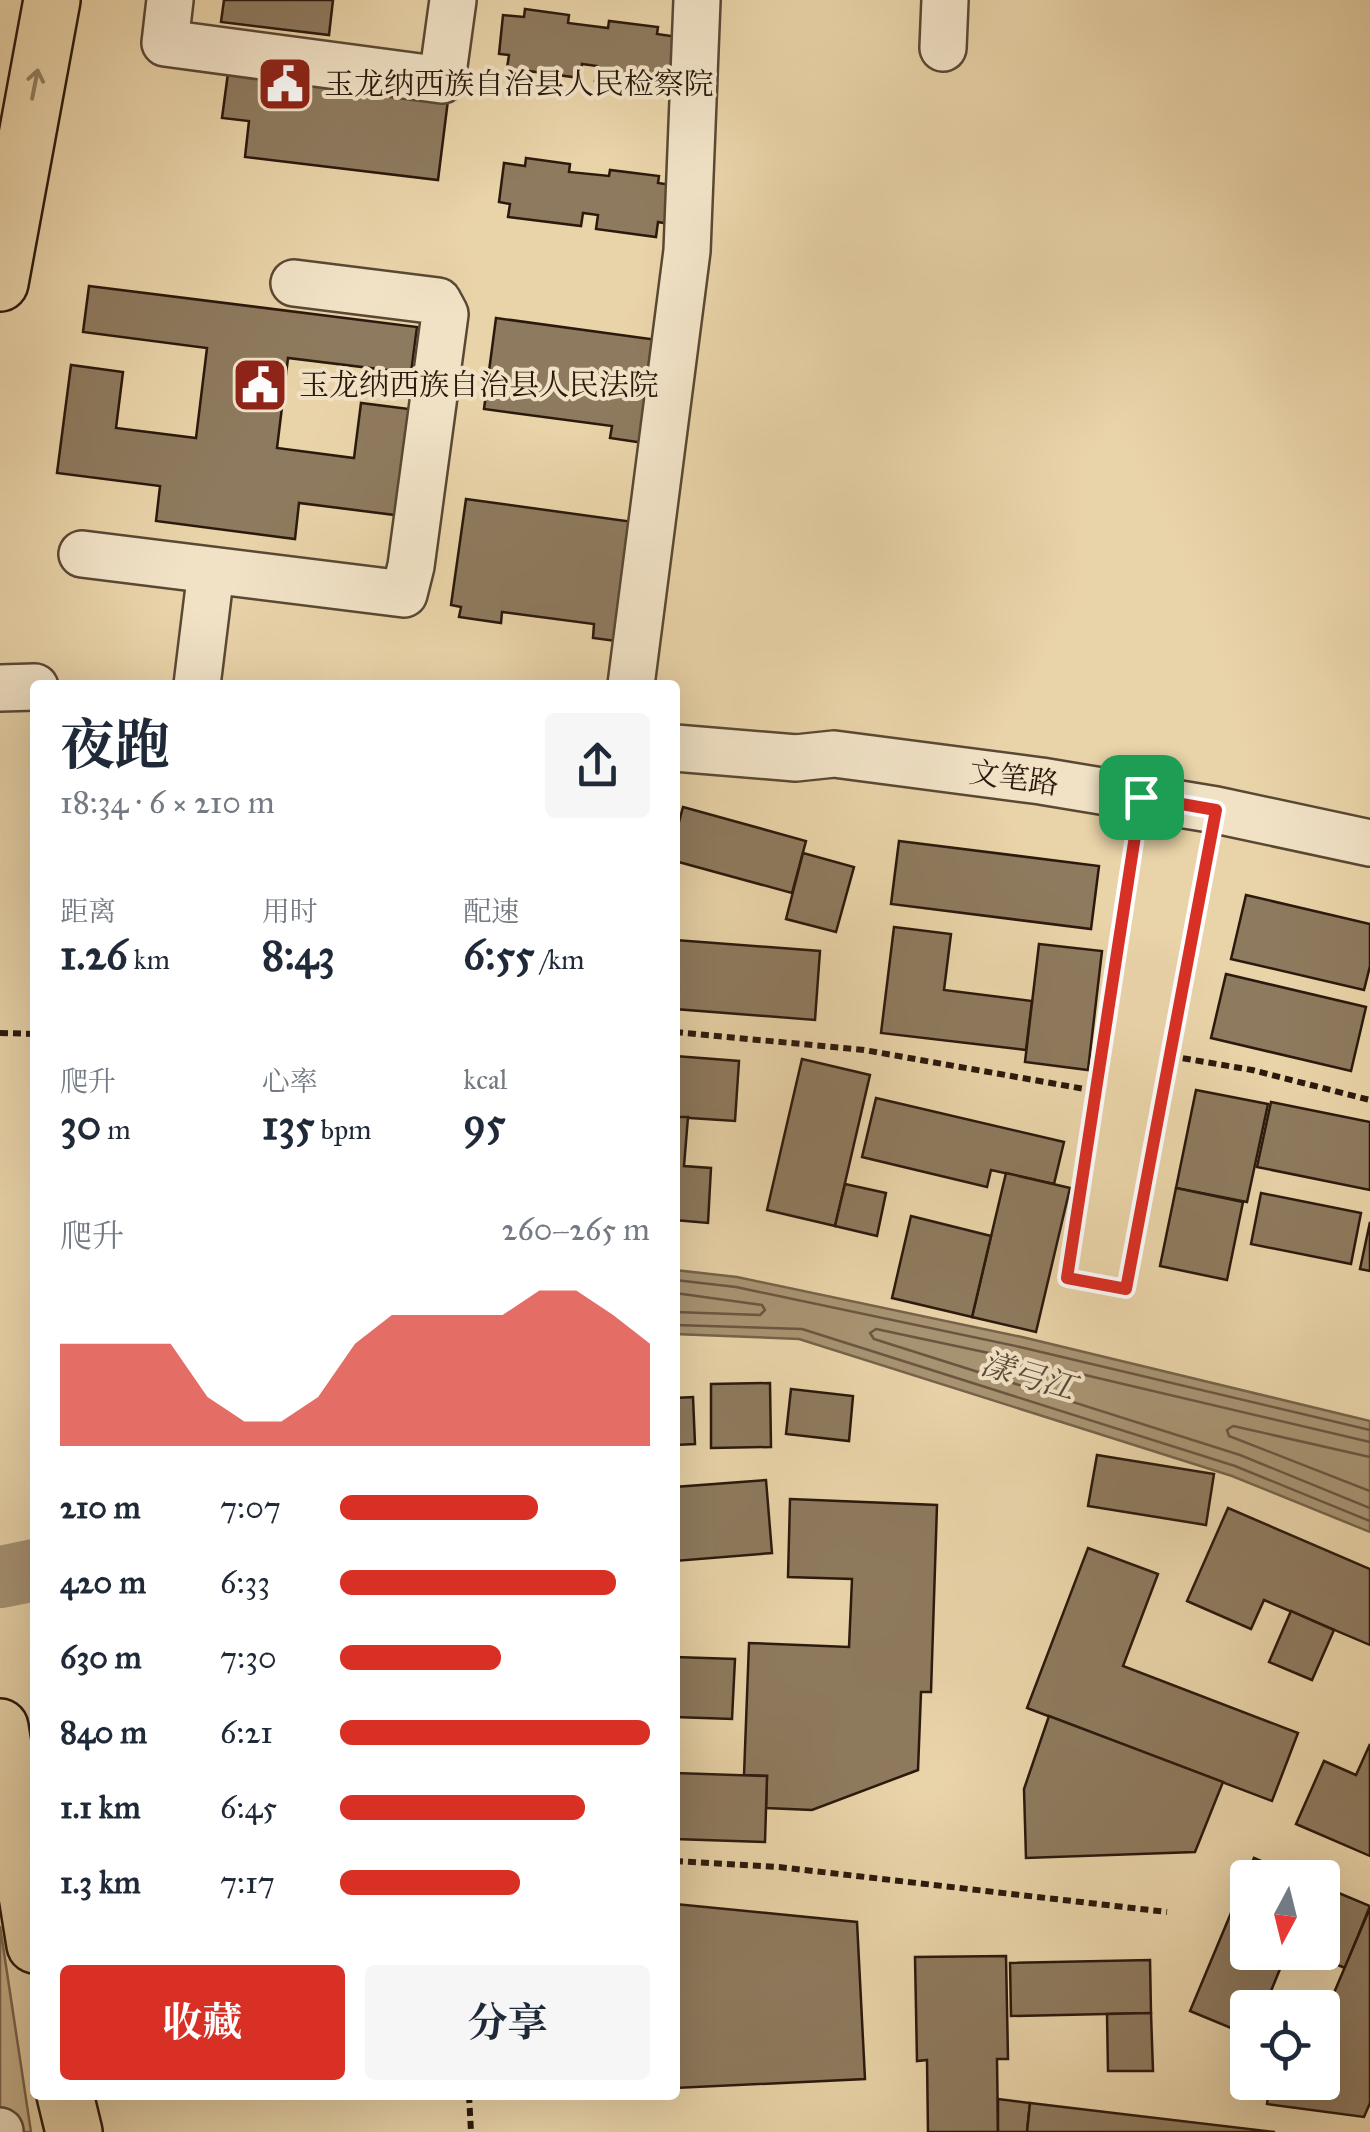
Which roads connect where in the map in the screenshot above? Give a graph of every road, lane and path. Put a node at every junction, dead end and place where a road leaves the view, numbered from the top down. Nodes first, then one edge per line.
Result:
1 (170, 0) edge
2 (453, 0) edge
3 (697, 0) edge
4 (944, 0) edge
5 (50, 1) edge
6 (943, 48) dead end
7 (0, 283) edge
8 (294, 283) dead end
9 (82, 554) dead end
10 (211, 570) junction
11 (198, 680) edge
12 (631, 680) edge
13 (30, 687) edge
14 (0, 688) edge
15 (30, 715) edge
16 (0, 716) edge
17 (680, 725) edge
18 (680, 748) edge
19 (834, 754) junction
20 (1141, 797) junction
21 (1216, 810) junction
22 (1370, 842) edge
23 (680, 1032) edge
24 (0, 1033) edge
25 (30, 1034) edge
26 (1170, 1056) junction
27 (1096, 1091) junction
28 (1370, 1100) edge
29 (0, 1727) edge
30 (8, 1834) edge
31 (680, 1860) edge
32 (1167, 1912) dead end
33 (30, 1924) edge
34 (67, 2100) edge
35 (469, 2100) edge
36 (74, 2132) edge
37 (471, 2132) edge

1 - 2 street
3 - 12 street
4 - 6 street
7 -> 5 main road
8 - 10 street
9 - 10 street
10 - 11 street
13 - 14 street
15 - 16 street
17 - 19 street, 文笔路
18 - 19 street, 文笔路
19 - 20 street, 文笔路
20 - 21 street, 文笔路
20 - 27 path
21 - 22 street, 文笔路
21 - 26 path
23 - 27 path
24 - 25 path
26 - 27 path
26 - 28 path
29 - 30 main road
30 - 33 main road
31 - 32 path
34 - 36 main road
35 - 37 path

